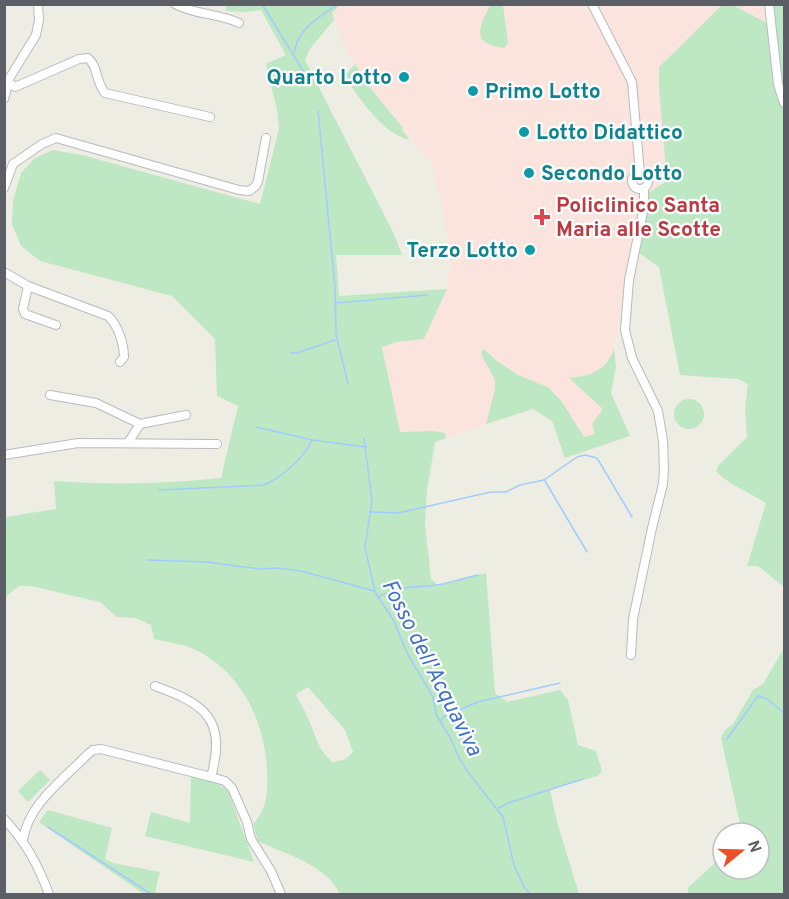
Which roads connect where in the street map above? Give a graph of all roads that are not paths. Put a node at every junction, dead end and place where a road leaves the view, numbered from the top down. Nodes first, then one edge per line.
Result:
1 (38, 4) edge
2 (175, 4) edge
3 (592, 4) edge
4 (769, 4) edge
5 (239, 23) dead end
6 (6, 85) edge
7 (4, 99) edge
8 (784, 103) edge
9 (210, 117) dead end
10 (266, 138) dead end
11 (640, 173) junction
12 (4, 188) edge
13 (644, 189) junction
14 (4, 272) edge
15 (28, 286) junction
16 (56, 325) dead end
17 (120, 362) dead end
18 (50, 395) dead end
19 (186, 415) dead end
20 (140, 424) junction
21 (128, 443) junction
22 (217, 444) dead end
23 (4, 455) edge
24 (631, 655) dead end
25 (155, 686) dead end
26 (211, 777) junction
27 (4, 819) edge
28 (23, 840) junction
29 (49, 894) edge
30 (281, 894) edge

1 - 6 street
2 - 5 street
3 - 11 street
4 - 8 street
6 - 7 street
6 - 9 street
10 - 12 street
11 - 13 street
11 - 13 street
13 - 24 street
14 - 15 street
15 - 16 street
15 - 17 street
18 - 20 street
19 - 20 street
20 - 21 street
21 - 22 street
21 - 23 street
25 - 26 street
26 - 28 street
26 - 30 street
27 - 28 street
28 - 29 street

